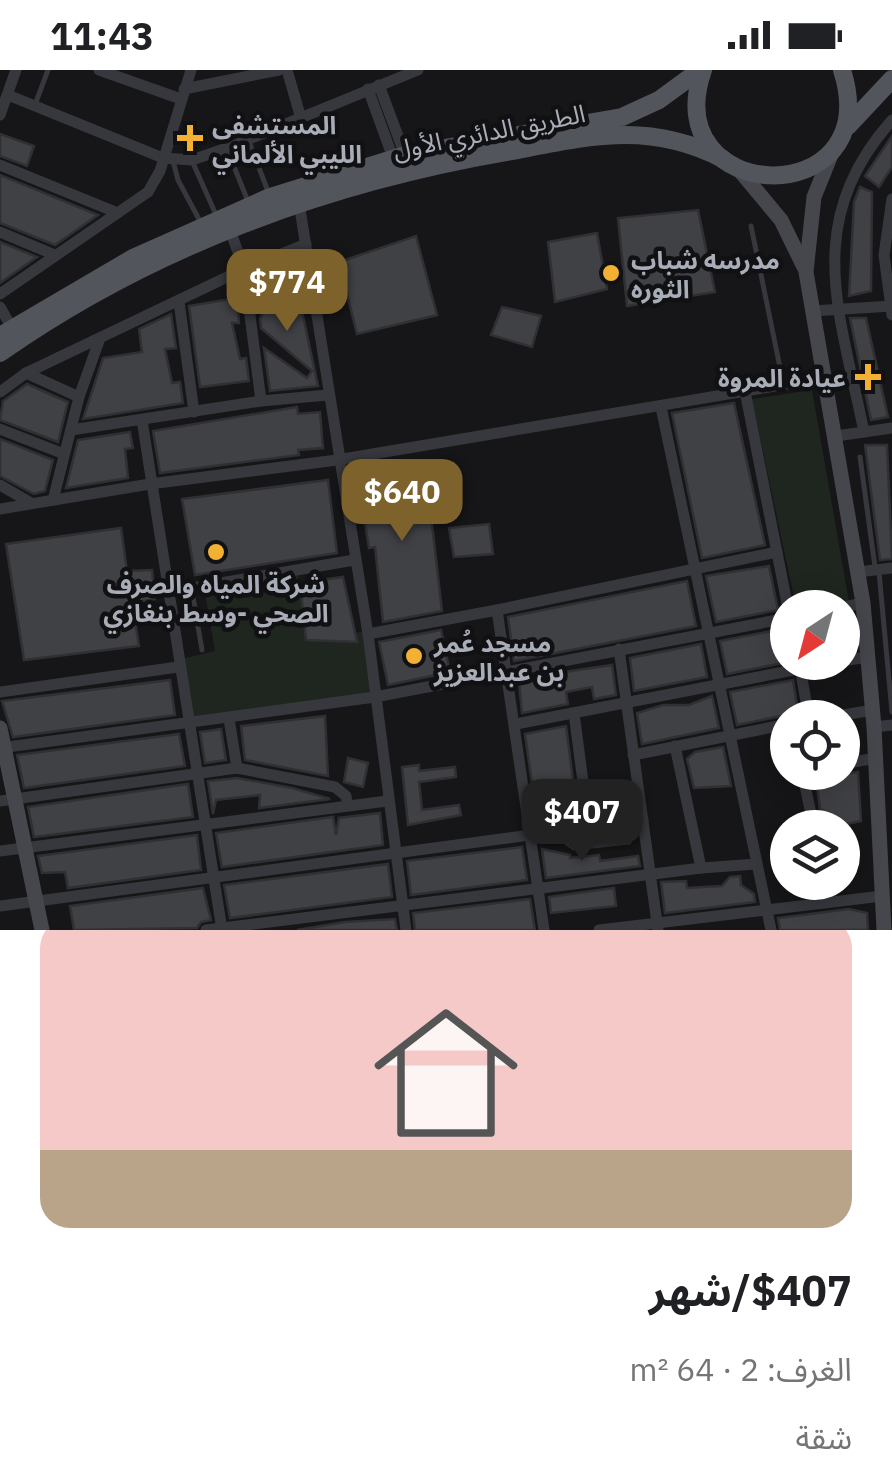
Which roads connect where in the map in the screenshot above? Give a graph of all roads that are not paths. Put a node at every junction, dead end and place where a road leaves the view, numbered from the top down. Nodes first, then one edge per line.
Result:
1 (16, 70) edge
2 (48, 70) edge
3 (99, 70) edge
4 (191, 70) edge
5 (279, 70) edge
6 (287, 70) edge
7 (415, 70) edge
8 (842, 70) edge
9 (696, 72) edge
10 (892, 78) edge
11 (373, 87) junction
12 (182, 94) junction
13 (8, 95) junction
14 (35, 105) junction
15 (0, 115) edge
16 (300, 115) junction
17 (892, 120) edge
18 (844, 130) junction
19 (248, 138) junction
20 (227, 148) junction
21 (832, 150) junction
22 (398, 156) junction
23 (168, 159) junction
24 (722, 159) junction
25 (192, 160) junction
26 (0, 166) edge
27 (740, 171) junction
28 (270, 197) junction
29 (892, 199) edge
30 (299, 203) junction
31 (250, 206) junction
32 (118, 212) junction
33 (217, 225) junction
34 (889, 225) edge
35 (751, 226) dead end
36 (0, 232) edge
37 (306, 244) junction
38 (55, 254) junction
39 (244, 268) junction
40 (806, 272) junction
41 (0, 294) edge
42 (180, 302) junction
43 (892, 306) edge
44 (0, 307) edge
45 (840, 310) junction
46 (812, 311) junction
47 (892, 314) edge
48 (6, 332) edge
49 (98, 341) junction
50 (0, 353) edge
51 (26, 373) junction
52 (823, 378) junction
53 (784, 384) junction
54 (745, 391) junction
55 (0, 392) edge
56 (328, 395) junction
57 (79, 398) junction
58 (261, 401) junction
59 (661, 407) junction
60 (194, 412) junction
61 (142, 420) junction
62 (892, 428) edge
63 (0, 429) edge
64 (71, 430) junction
65 (864, 432) junction
66 (836, 436) junction
67 (64, 454) junction
68 (860, 457) dead end
69 (337, 460) junction
70 (150, 484) junction
71 (0, 486) edge
72 (53, 500) junction
73 (31, 503) junction
74 (0, 509) edge
75 (777, 552) junction
76 (354, 560) junction
77 (876, 570) edge
78 (696, 571) junction
79 (192, 588) junction
80 (784, 590) edge
81 (169, 592) junction
82 (863, 603) junction
83 (860, 604) edge
84 (497, 610) junction
85 (770, 621) edge
86 (707, 631) junction
87 (368, 634) junction
88 (619, 649) junction
89 (202, 650) dead end
90 (868, 657) junction
91 (860, 658) edge
92 (178, 667) junction
93 (508, 670) junction
94 (770, 673) edge
95 (718, 685) junction
96 (0, 692) edge
97 (375, 697) junction
98 (626, 703) junction
99 (872, 710) junction
100 (860, 712) edge
101 (892, 712) edge
102 (574, 713) junction
103 (228, 719) junction
104 (188, 723) junction
105 (516, 724) junction
106 (892, 725) edge
107 (770, 727) edge
108 (0, 728) edge
109 (874, 728) junction
110 (731, 735) junction
111 (675, 746) junction
112 (2, 748) edge
113 (634, 755) junction
114 (876, 758) junction
115 (860, 761) edge
116 (237, 768) junction
117 (198, 774) junction
118 (7, 801) edge
119 (387, 801) junction
120 (348, 806) junction
121 (643, 820) junction
122 (205, 826) junction
123 (886, 827) edge
124 (590, 828) junction
125 (554, 833) junction
126 (530, 836) junction
127 (629, 842) dead end
128 (25, 848) junction
129 (0, 851) edge
130 (395, 851) junction
131 (758, 864) junction
132 (701, 868) junction
133 (651, 872) junction
134 (214, 876) junction
135 (538, 887) junction
136 (882, 896) junction
137 (828, 901) joint
138 (36, 902) junction
139 (402, 904) junction
140 (0, 906) edge
141 (768, 909) junction
142 (657, 926) edge
143 (222, 929) edge
144 (42, 930) edge
145 (206, 930) edge
146 (406, 930) edge
147 (544, 930) edge
148 (600, 930) edge
149 (771, 930) edge
150 (884, 930) edge

1 - 13 street
2 - 14 lane
3 - 12 street
4 - 12 street
5 - 12 street
6 - 16 street
7 - 11 street
8 - 18 main road
9 - 22 main road, الطريق الدائري الأول
9 - 24 main road
10 - 18 main road
11 - 16 street
11 - 22 street
12 - 23 street
13 - 14 street
13 - 15 street
14 - 23 street
16 - 19 street
17 - 45 street
18 - 21 main road
19 - 20 street
19 - 28 lane
20 - 25 street
20 - 31 lane
21 - 27 main road
21 - 40 street
22 - 28 main road, الطريق الدائري الأول
23 - 25 street
23 - 32 street
23 - 33 lane
24 - 27 main road, الطريق الدائري الأول
24 - 30 main road, الطريق الدائري الأول
25 - 33 lane
26 - 32 street
27 - 40 street
28 - 31 main road, الطريق الدائري الأول
29 - 34 street
30 - 33 main road, الطريق الدائري الأول
30 - 37 street
31 - 33 main road, الطريق الدائري الأول
32 - 38 street
33 - 39 street
33 - 48 main road, الطريق الدائري الأول
33 - 50 main road, الطريق الدائري الأول
34 - 43 street
35 - 53 lane
36 - 38 street
37 - 39 street
37 - 56 street
38 - 41 street
39 - 42 street
39 - 58 street
40 - 46 street
42 - 49 street
42 - 60 street
43 - 45 street
43 - 47 street
44 - 48 street
45 - 46 street
45 - 65 street
46 - 52 street
49 - 51 street
49 - 57 street
51 - 55 street
51 - 57 street
52 - 53 street
52 - 66 street
53 - 54 street
54 - 59 street
54 - 75 street
56 - 58 street
56 - 69 street
57 - 64 street
58 - 60 street
59 - 69 street
59 - 78 street
60 - 61 street
61 - 64 street
61 - 70 street
62 - 65 street
63 - 67 street
64 - 67 street
65 - 66 street
66 - 77 street
67 - 72 street
68 - 77 lane
69 - 70 street
69 - 76 street
70 - 72 street
70 - 81 street
71 - 73 street
72 - 73 street
73 - 74 street
75 - 78 street
75 - 80 street
76 - 79 street
76 - 87 street
77 - 82 street
77 - 101 lane
78 - 84 street
78 - 86 street
79 - 81 street
79 - 89 lane
81 - 92 street
82 - 83 street
82 - 90 street
84 - 87 street
84 - 93 street
85 - 86 street
86 - 88 street
86 - 95 street
87 - 97 street
88 - 93 street
88 - 98 street
90 - 91 street
90 - 99 street
92 - 96 street
92 - 104 street
93 - 97 street
93 - 105 street
94 - 95 street
95 - 98 street
95 - 110 street
97 - 103 street
97 - 119 street
98 - 102 street
98 - 113 street
99 - 100 street
99 - 109 street
102 - 105 street
102 - 124 street
103 - 104 street
103 - 116 street
104 - 112 street
104 - 117 street
105 - 126 street
106 - 109 street
107 - 110 street
108 - 112 street
109 - 114 street
110 - 111 street
110 - 131 street
111 - 113 street
111 - 132 street
112 - 118 street
113 - 121 street
114 - 115 street
114 - 123 street
116 - 117 street
116 - 120 street
117 - 118 street
117 - 122 street
118 - 128 street
119 - 120 street
119 - 130 street
120 - 122 street
121 - 124 street
121 - 133 street
122 - 128 street
122 - 134 street
123 - 136 street
124 - 125 street
125 - 126 street
125 - 127 lane
126 - 130 street
126 - 135 street
128 - 129 street
128 - 138 street
130 - 134 street
130 - 139 street
131 - 132 street
131 - 141 street
132 - 133 street
133 - 135 street
133 - 142 street
134 - 138 street
134 - 143 street
135 - 139 street
135 - 147 street
136 - 137 street
136 - 150 street
137 - 141 street
138 - 140 street
138 - 144 street
139 - 143 street
139 - 146 street
141 - 142 street
141 - 149 street
142 - 148 street
143 - 145 street

